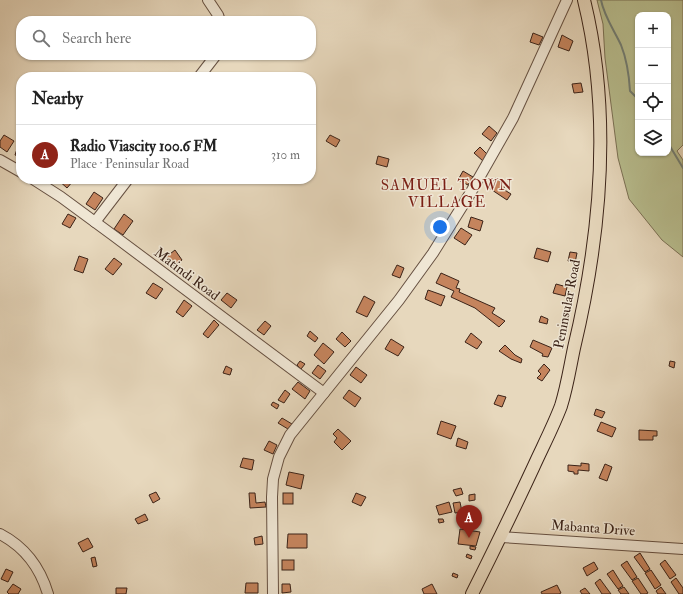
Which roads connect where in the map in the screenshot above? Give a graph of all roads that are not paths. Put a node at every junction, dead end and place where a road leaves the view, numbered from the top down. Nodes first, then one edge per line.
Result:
1 (208, 0) edge
2 (568, 0) edge
3 (584, 0) edge
4 (218, 16) edge
5 (212, 60) edge
6 (204, 72) edge
7 (0, 160) edge
8 (16, 169) edge
9 (41, 184) edge
10 (124, 184) edge
11 (95, 222) junction
12 (324, 394) junction
13 (0, 534) edge
14 (501, 537) junction
15 (683, 549) edge
16 (48, 594) edge
17 (273, 594) edge
18 (472, 594) edge

1 - 4 street
2 - 12 street
3 - 14 main road, Peninsular Road
5 - 6 street
7 - 8 street
9 - 11 street, Matindi Road
10 - 11 street
11 - 12 street, Matindi Road
12 - 17 street
13 - 16 street
14 - 15 street, Mabanta Drive
14 - 18 main road, Peninsular Road

